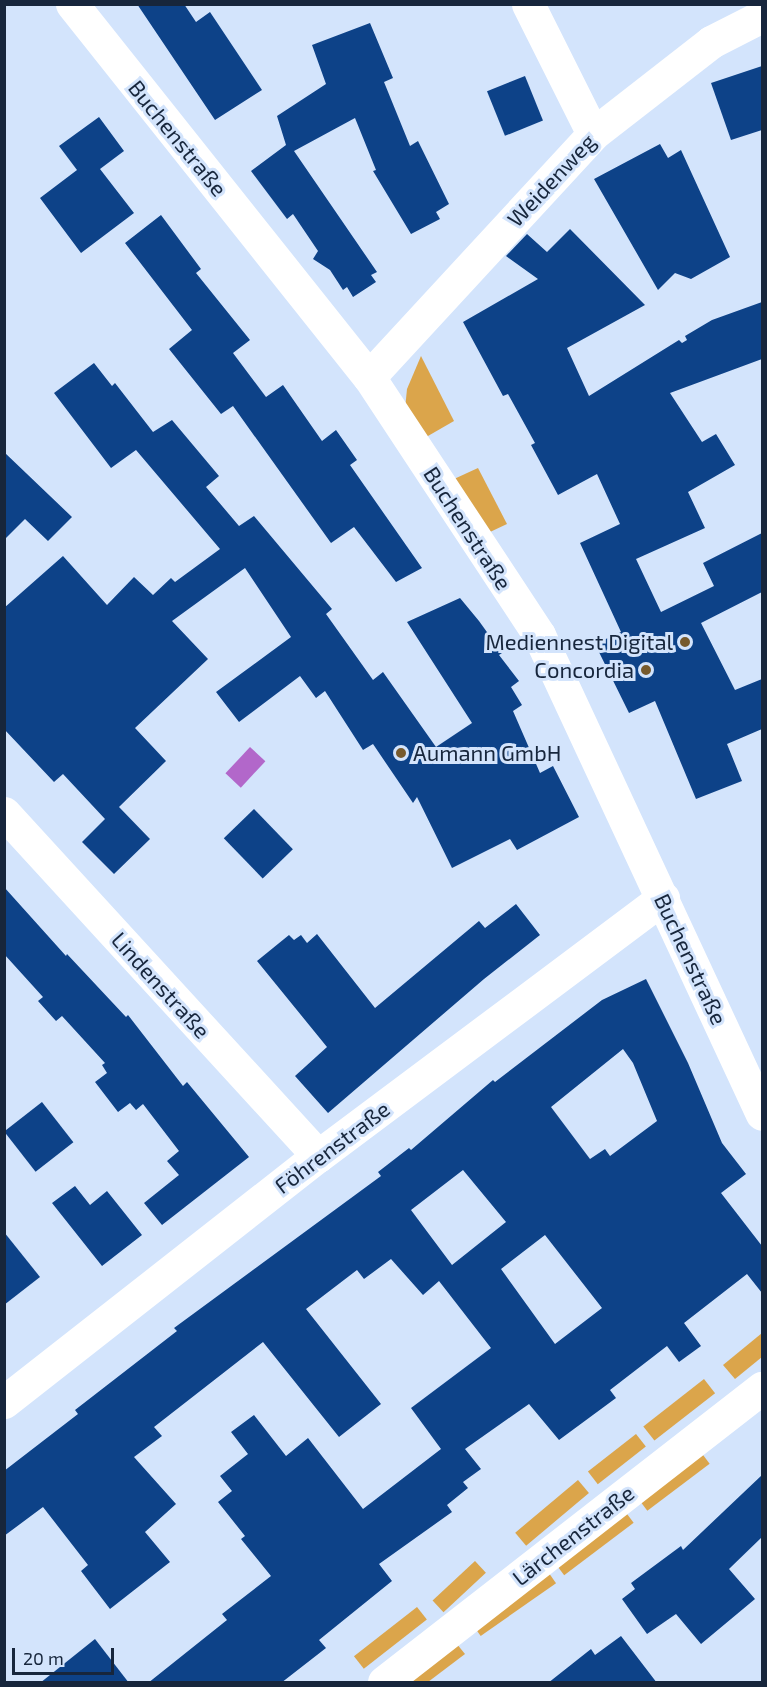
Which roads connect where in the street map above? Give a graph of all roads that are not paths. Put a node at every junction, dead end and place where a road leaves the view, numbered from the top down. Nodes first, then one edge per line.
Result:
1 (72, 4) edge
2 (528, 4) edge
3 (762, 16) edge
4 (593, 134) junction
5 (369, 377) junction
6 (4, 813) edge
7 (663, 898) junction
8 (762, 1114) edge
9 (318, 1156) junction
10 (762, 1388) edge
11 (4, 1402) edge
12 (384, 1683) edge

1 - 5 street, Buchenstraße
2 - 4 street
3 - 4 street, Weidenweg
4 - 5 street, Weidenweg
5 - 7 street, Buchenstraße
6 - 9 street, Lindenstraße
7 - 8 street, Buchenstraße
7 - 9 street, Föhrenstraße
9 - 11 street, Föhrenstraße
10 - 12 street, Lärchenstraße

